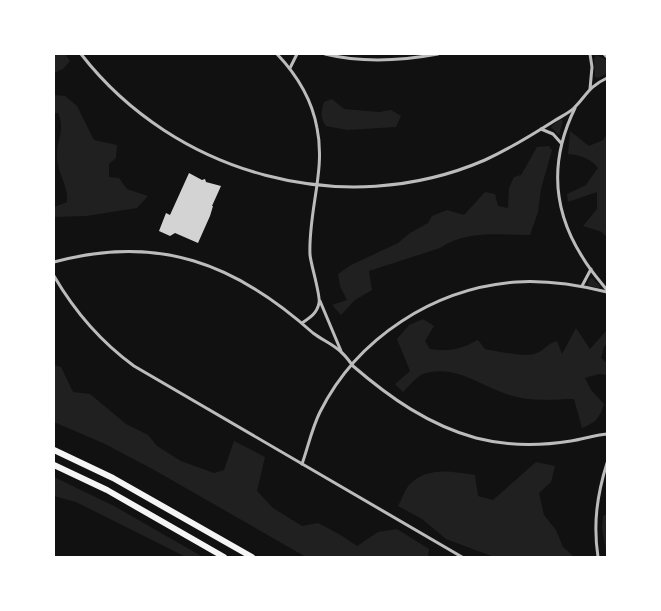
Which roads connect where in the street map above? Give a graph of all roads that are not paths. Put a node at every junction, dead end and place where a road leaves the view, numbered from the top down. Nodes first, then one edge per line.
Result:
1 (81, 54) edge
2 (277, 54) edge
3 (297, 54) edge
4 (325, 54) edge
5 (438, 54) edge
6 (590, 54) edge
7 (604, 54) edge
8 (607, 57) edge
9 (290, 68) junction
10 (607, 78) edge
11 (590, 89) junction
12 (575, 108) junction
13 (541, 129) junction
14 (560, 143) junction
15 (316, 185) junction
16 (54, 262) edge
17 (591, 269) junction
18 (54, 276) edge
19 (582, 286) junction
20 (607, 291) edge
21 (320, 301) junction
22 (302, 323) junction
23 (341, 351) junction
24 (352, 364) junction
25 (607, 434) edge
26 (54, 450) edge
27 (607, 463) edge
28 (302, 464) junction
29 (54, 465) edge
30 (224, 557) edge
31 (252, 557) edge
32 (462, 557) edge
33 (598, 557) edge

1 - 15 street
2 - 9 street
3 - 9 street
4 - 5 street
6 - 11 street
7 - 8 street
9 - 15 street
10 - 11 street
11 - 12 street
12 - 13 street
12 - 14 street
13 - 14 street
13 - 15 street
14 - 17 street
15 - 21 street
16 - 22 street
17 - 19 street
17 - 20 street
18 - 28 street
19 - 20 street
19 - 24 street
21 - 22 street
21 - 23 street
22 - 23 street
23 - 24 street
24 - 25 street
24 - 28 street
26 - 31 highway
27 - 33 street
28 - 32 street
29 - 30 highway

